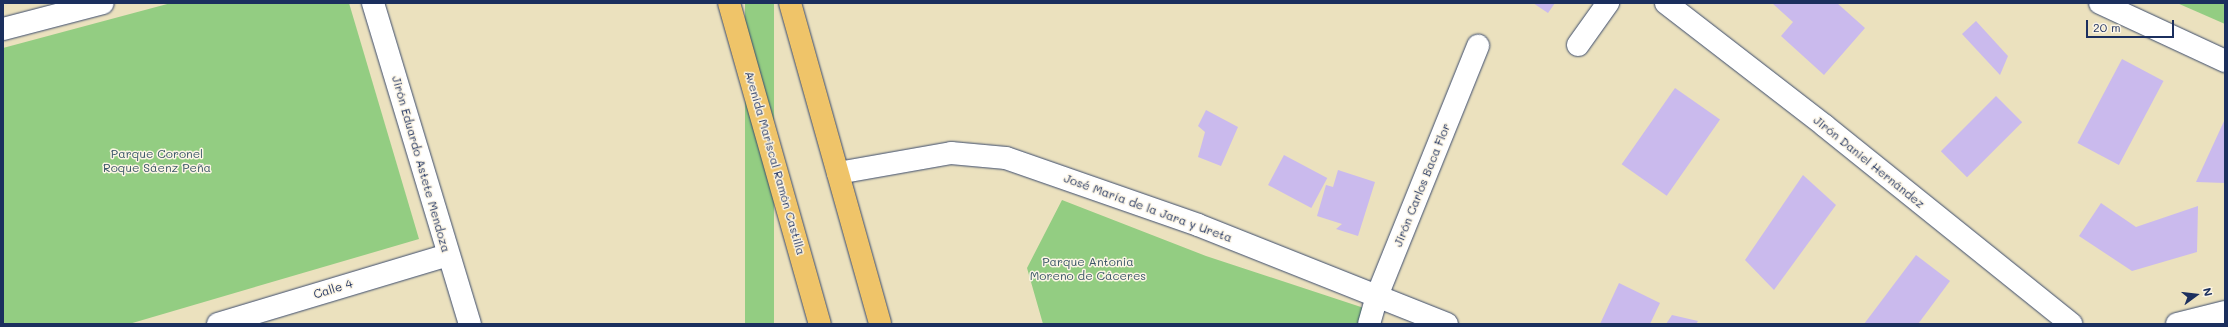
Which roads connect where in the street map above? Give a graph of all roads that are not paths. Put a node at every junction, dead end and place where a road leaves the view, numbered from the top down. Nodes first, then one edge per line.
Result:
1 (103, 3) edge
2 (373, 3) edge
3 (729, 3) edge
4 (790, 3) edge
5 (1608, 3) edge
6 (1666, 3) edge
7 (2100, 3) edge
8 (3, 29) edge
9 (1578, 45) dead end
10 (1478, 46) dead end
11 (2225, 61) edge
12 (838, 173) junction
13 (448, 255) junction
14 (1377, 296) junction
15 (2225, 312) edge
16 (218, 324) edge
17 (470, 324) edge
18 (820, 324) edge
19 (880, 324) edge
20 (1369, 324) edge
21 (1447, 324) edge
22 (2071, 324) edge
23 (2177, 324) edge

1 - 8 street
2 - 13 street, Jirón Eduardo Astete Mendoza
3 - 18 main road, Avenida Mariscal Ramón Castilla
4 - 12 main road
5 - 9 street
6 - 22 street, Jirón Daniel Hernández
7 - 11 street
10 - 14 street, Jirón Carlos Baca Flor
12 - 14 street, José María de la Jara y Ureta
12 - 19 main road
13 - 16 street, Calle 4
13 - 17 street, Jirón Eduardo Astete Mendoza
14 - 20 street, Jirón Carlos Baca Flor
14 - 21 street, José María de la Jara y Ureta
15 - 23 street

